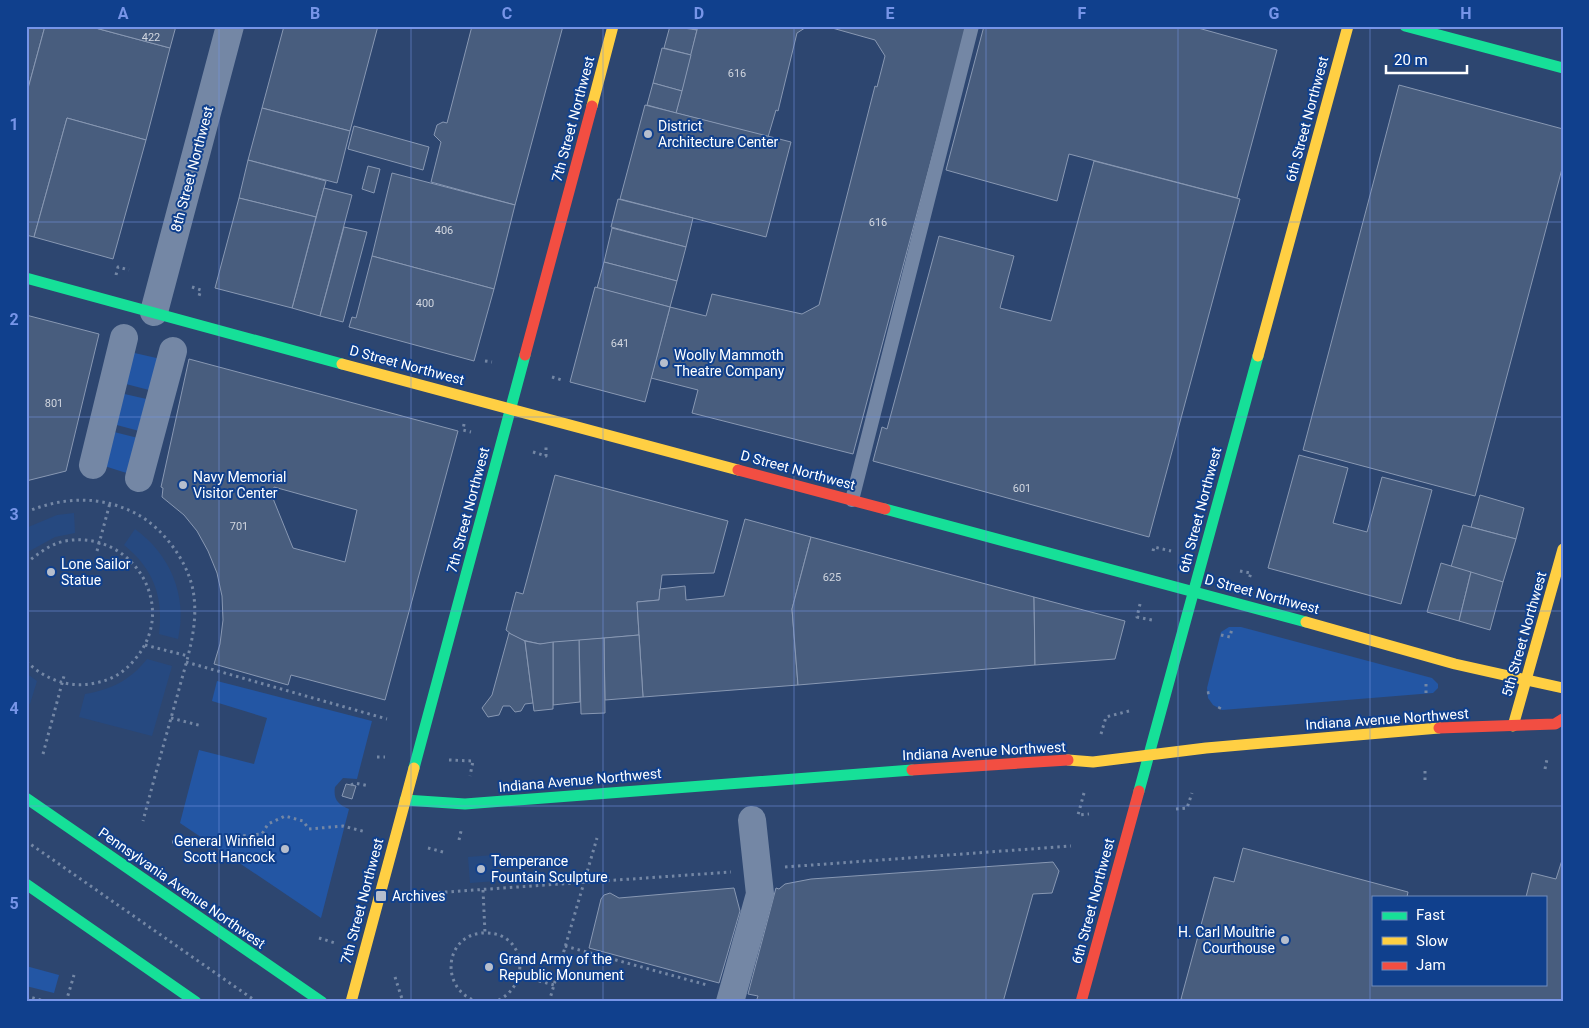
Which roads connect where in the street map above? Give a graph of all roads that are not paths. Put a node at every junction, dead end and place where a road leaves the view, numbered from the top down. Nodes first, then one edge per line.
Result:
1 (230, 26) edge
2 (613, 26) edge
3 (972, 26) edge
4 (1348, 26) edge
5 (1405, 26) edge
6 (1563, 68) edge
7 (26, 278) edge
8 (154, 312) junction
9 (124, 338) dead end
10 (173, 351) dead end
11 (510, 409) junction
12 (93, 465) dead end
13 (139, 478) dead end
14 (852, 500) junction
15 (1563, 549) edge
16 (1554, 581) junction
17 (1193, 591) junction
18 (1560, 597) dead end
19 (1526, 679) junction
20 (1563, 688) edge
21 (1563, 719) edge
22 (1513, 726) junction
23 (1148, 754) junction
24 (26, 798) edge
25 (405, 800) junction
26 (752, 820) dead end
27 (26, 884) edge
28 (731, 997) edge
29 (196, 1002) edge
30 (322, 1002) edge
31 (351, 1002) edge
32 (1081, 1002) edge

1 - 8 street, 8th Street Northwest
2 - 11 main road, 7th Street Northwest
3 - 14 lane
4 - 17 main road, 6th Street Northwest
5 - 6 main road
7 - 8 main road, D Street Northwest
8 - 11 main road, D Street Northwest
9 - 12 street
10 - 13 street
11 - 14 main road, D Street Northwest
11 - 25 main road, 7th Street Northwest
14 - 17 main road, D Street Northwest
15 - 16 main road, 5th Street Northwest
16 - 18 main road
16 - 19 main road, 5th Street Northwest
17 - 19 main road, D Street Northwest
17 - 23 main road, 6th Street Northwest
19 - 20 main road, D Street Northwest
19 - 22 main road, 5th Street Northwest
21 - 22 main road, Indiana Avenue Northwest
22 - 23 main road, Indiana Avenue Northwest
23 - 25 main road, Indiana Avenue Northwest
23 - 32 main road, 6th Street Northwest
24 - 30 main road, Pennsylvania Avenue Northwest
25 - 31 main road, 7th Street Northwest
26 - 28 street
27 - 29 main road

